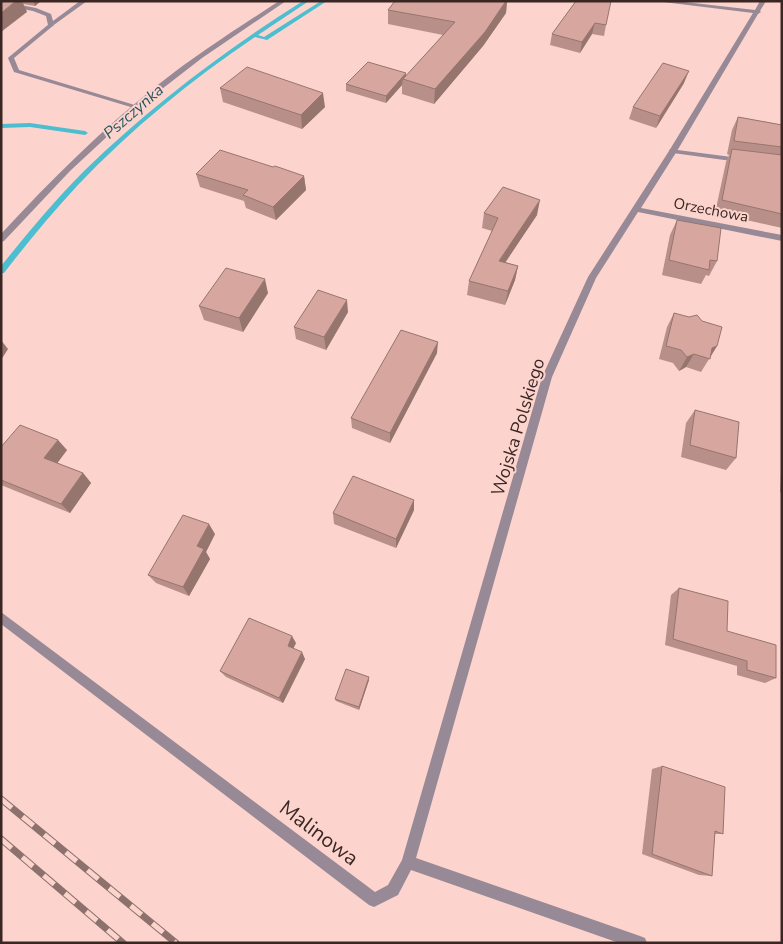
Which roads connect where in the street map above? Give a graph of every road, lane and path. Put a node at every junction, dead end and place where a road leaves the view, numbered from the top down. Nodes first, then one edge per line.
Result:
1 (84, 1) edge
2 (283, 1) edge
3 (658, 1) edge
4 (763, 1) edge
5 (1, 3) edge
6 (758, 12) junction
7 (51, 25) junction
8 (136, 107) junction
9 (673, 152) junction
10 (752, 161) edge
11 (634, 209) junction
12 (782, 238) edge
13 (1, 239) edge
14 (1, 617) edge
15 (408, 862) junction
16 (640, 943) edge

1 - 7 street
2 - 8 street
3 - 6 street
4 - 6 street, Wojska Polskiego
5 - 7 street
6 - 9 street, Wojska Polskiego
7 - 8 street
8 - 13 street
9 - 10 street
9 - 11 street, Wojska Polskiego
11 - 12 street, Orzechowa
11 - 15 street, Wojska Polskiego
14 - 15 street, Malinowa
15 - 16 street

